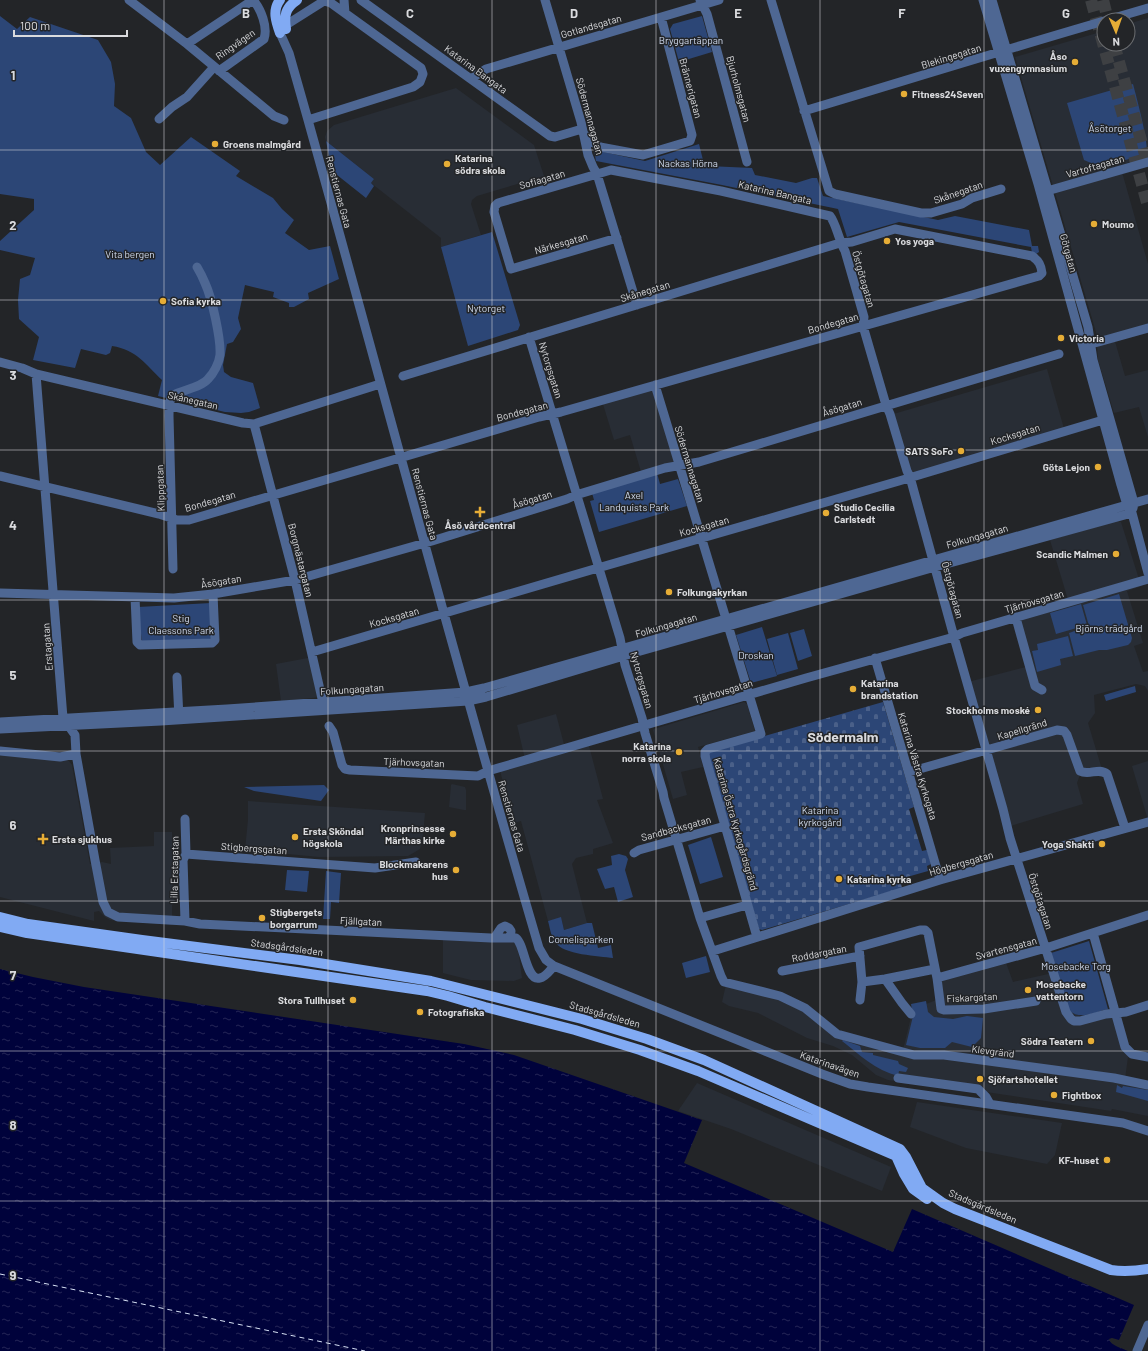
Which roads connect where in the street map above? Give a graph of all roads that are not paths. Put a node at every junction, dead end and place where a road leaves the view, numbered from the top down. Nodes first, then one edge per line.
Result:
1 (129, 0) edge
2 (253, 0) edge
3 (280, 0) edge
4 (297, 0) edge
5 (344, 0) edge
6 (361, 0) edge
7 (545, 0) edge
8 (719, 0) edge
9 (771, 0) edge
10 (983, 0) edge
11 (992, 0) edge
12 (324, 1) edge
13 (701, 2) edge
14 (1148, 8) edge
15 (1134, 12) edge
16 (345, 14) junction
17 (661, 17) junction
18 (1096, 23) edge
19 (284, 29) junction
20 (187, 44) junction
21 (559, 47) junction
22 (1003, 51) junction
23 (217, 69) junction
24 (471, 79) junction
25 (804, 111) junction
26 (159, 119) dead end
27 (284, 120) dead end
28 (308, 120) junction
29 (583, 131) junction
30 (747, 162) dead end
31 (1148, 162) edge
32 (597, 174) junction
33 (1001, 189) dead end
34 (1047, 191) junction
35 (830, 216) joint
36 (617, 238) junction
37 (840, 243) junction
38 (197, 267) dead end
39 (1041, 268) joint
40 (511, 269) joint
41 (636, 305) junction
42 (863, 326) junction
43 (1148, 328) edge
44 (529, 337) junction
45 (1086, 346) junction
46 (1059, 354) dead end
47 (0, 362) edge
48 (36, 374) junction
49 (403, 376) dead end
50 (380, 384) junction
51 (655, 385) junction
52 (886, 405) junction
53 (170, 406) junction
54 (553, 414) junction
55 (1103, 420) junction
56 (254, 424) junction
57 (401, 457) junction
58 (679, 465) junction
59 (0, 476) edge
60 (910, 477) junction
61 (46, 487) junction
62 (273, 495) junction
63 (576, 495) junction
64 (1148, 499) edge
65 (1131, 507) junction
66 (172, 518) junction
67 (702, 538) junction
68 (424, 543) junction
69 (935, 563) junction
70 (599, 567) junction
71 (173, 569) dead end
72 (1148, 573) edge
73 (1148, 578) edge
74 (295, 580) junction
75 (0, 593) edge
76 (54, 593) junction
77 (213, 594) junction
78 (135, 597) junction
79 (444, 613) junction
80 (1016, 618) junction
81 (727, 623) junction
82 (954, 637) junction
83 (312, 652) junction
84 (623, 652) junction
85 (875, 658) junction
86 (177, 677) dead end
87 (1042, 690) dead end
88 (750, 695) junction
89 (467, 696) junction
90 (323, 703) junction
91 (179, 716) junction
92 (0, 722) edge
93 (66, 722) junction
94 (329, 726) dead end
95 (643, 726) junction
96 (0, 729) edge
97 (761, 734) joint
98 (0, 750) edge
99 (987, 751) junction
100 (76, 754) junction
101 (488, 771) junction
102 (909, 772) junction
103 (185, 819) dead end
104 (1148, 822) edge
105 (725, 826) junction
106 (1125, 828) junction
107 (677, 838) junction
108 (634, 853) dead end
109 (186, 854) junction
110 (1016, 859) junction
111 (416, 862) dead end
112 (940, 880) junction
113 (747, 905) junction
114 (108, 912) joint
115 (1148, 915) edge
116 (0, 917) edge
117 (700, 918) junction
118 (185, 921) junction
119 (0, 927) edge
120 (925, 930) joint
121 (1093, 933) junction
122 (757, 937) junction
123 (1046, 948) junction
124 (713, 952) junction
125 (859, 952) junction
126 (546, 960) joint
127 (554, 966) junction
128 (782, 971) dead end
129 (936, 974) junction
130 (886, 979) junction
131 (862, 982) junction
132 (488, 996) junction
133 (860, 1000) dead end
134 (1036, 1001) dead end
135 (1148, 1005) edge
136 (485, 1008) junction
137 (1115, 1013) junction
138 (911, 1014) dead end
139 (837, 1034) joint
140 (1148, 1057) edge
141 (898, 1078) dead end
142 (1148, 1085) edge
143 (990, 1104) junction
144 (1148, 1131) edge
145 (1148, 1268) edge
146 (1148, 1274) edge
147 (1148, 1325) edge
148 (1137, 1351) edge

1 - 20 street
2 - 20 street, Ringvägen
2 - 23 street, Ringvägen
3 - 19 main road
4 - 19 main road
5 - 16 street
6 - 24 street, Katarina Bangata
7 - 21 street, Södermannagatan
8 - 13 street, Gotlandsgatan
9 - 25 street
10 - 22 street, Götgatan
11 - 22 street, Götgatan
12 - 16 street
12 - 19 street
13 - 17 street, Gotlandsgatan
13 - 30 street, Bjurholmsgatan
14 - 15 street, Blekingegatan
16 - 28 street
17 - 21 street, Gotlandsgatan
17 - 29 street, Brännerigatan
18 - 22 street, Blekingegatan
19 - 28 street, Renstiernas Gata
20 - 23 street
21 - 24 street, Gotlandsgatan
21 - 29 street, Södermannagatan
22 - 25 street, Blekingegatan
22 - 34 street, Götgatan
22 - 45 street, Götgatan
23 - 26 street
23 - 27 street
24 - 29 street, Katarina Bangata
25 - 33 street, Skånegatan
28 - 50 street, Renstiernas Gata
29 - 32 street, Södermannagatan
31 - 34 street, Vartoftagatan
32 - 35 street, Katarina Bangata
32 - 36 street, Södermannagatan
32 - 40 street, Sofiagatan
34 - 45 street, Götgatan
35 - 37 street, Östgötagatan
36 - 40 street, Närkesgatan
36 - 41 street, Södermannagatan
37 - 39 street, Skånegatan
37 - 41 street, Skånegatan
37 - 42 street, Östgötagatan
38 - 53 street
39 - 42 street, Bondegatan
41 - 44 street, Skånegatan
42 - 51 street, Bondegatan
42 - 52 street, Östgötagatan
43 - 45 street
44 - 49 street, Skånegatan
44 - 54 street, Nytorgsgatan
45 - 55 street, Götgatan
45 - 65 street, Götgatan
46 - 52 street, Åsögatan
47 - 48 street, Skånegatan
48 - 53 street, Skånegatan
48 - 61 street, Erstagatan
50 - 56 street, Skånegatan
50 - 57 street, Renstiernas Gata
51 - 54 street, Bondegatan
51 - 58 street, Södermannagatan
52 - 58 street, Åsögatan
52 - 60 street, Östgötagatan
53 - 56 street, Skånegatan
53 - 66 street, Klippgatan
54 - 57 street, Bondegatan
54 - 63 street, Nytorgsgatan
55 - 60 street, Kocksgatan
55 - 65 street, Götgatan
56 - 62 street, Borgmästargatan
57 - 62 street, Bondegatan
57 - 68 street, Renstiernas Gata
58 - 63 street, Åsögatan
58 - 67 street, Södermannagatan
59 - 61 street, Bondegatan
60 - 67 street, Kocksgatan
60 - 69 street, Östgötagatan
61 - 66 street, Bondegatan
61 - 76 street, Erstagatan
62 - 66 street, Bondegatan
62 - 74 street, Borgmästargatan
63 - 68 street, Åsögatan
63 - 70 street, Nytorgsgatan
64 - 65 street, Folkungagatan
65 - 69 street, Folkungagatan
65 - 72 street, Götgatan
66 - 71 street, Klippgatan
67 - 70 street, Kocksgatan
67 - 81 street, Södermannagatan
68 - 74 street, Åsögatan
68 - 79 street, Renstiernas Gata
69 - 81 street, Folkungagatan
69 - 82 street, Östgötagatan
70 - 79 street, Kocksgatan
70 - 84 street, Nytorgsgatan
73 - 80 street, Tjärhovsgatan
74 - 77 street, Åsögatan
74 - 83 street, Borgmästargatan
75 - 76 street, Åsögatan
76 - 78 street, Åsögatan
76 - 93 street, Erstagatan
77 - 78 street, Åsögatan
77 - 78 street
79 - 83 street, Kocksgatan
79 - 89 street, Renstiernas Gata
80 - 82 street, Tjärhovsgatan
80 - 87 street
81 - 84 street, Folkungagatan
81 - 88 street, Södermannagatan
82 - 85 street, Tjärhovsgatan
82 - 99 street, Östgötagatan
83 - 90 street, Borgmästargatan
84 - 89 street, Folkungagatan
84 - 95 street, Nytorgsgatan
85 - 88 street, Tjärhovsgatan
85 - 102 street, Katarina Västra Kyrkogata
86 - 91 street
88 - 95 street, Tjärhovsgatan
88 - 97 street, Södermannagatan
89 - 90 street, Folkungagatan
89 - 91 street, Folkungagatan
89 - 101 street, Renstiernas Gata
90 - 91 street, Folkungagatan
91 - 93 street, Folkungagatan
92 - 93 street, Folkungagatan
93 - 96 street, Folkungagatan
93 - 100 street, Erstagatan
94 - 101 street, Tjärhovsgatan
95 - 101 street, Tjärhovsgatan
95 - 107 street, Nytorgsgatan
97 - 105 street, Katarina Östra Kyrkogårdsgränd
98 - 100 street
99 - 102 street, Kapellgränd
99 - 106 street, Kapellgränd
99 - 110 street, Östgötagatan
100 - 114 street, Erstagatan
101 - 126 street, Renstiernas Gata
102 - 112 street, Katarina Västra Kyrkogata
103 - 109 street, Lilla Erstagatan
104 - 106 street, Högbergsgatan
105 - 107 street, Sandbacksgatan
105 - 113 street, Katarina Östra Kyrkogårdsgränd
106 - 110 street, Högbergsgatan
107 - 108 street, Sandbacksgatan
107 - 117 street, Nytorgsgatan
109 - 111 street, Stigbergsgatan
109 - 118 street, Lilla Erstagatan
110 - 112 street, Högbergsgatan
110 - 123 street, Östgötagatan
112 - 122 street, Högbergsgatan
113 - 117 street
113 - 122 street, Katarina Östra Kyrkogårdsgränd
114 - 118 street, Fjällgatan
115 - 121 street, Svartensgatan
116 - 132 main road, Stadsgårdsleden
117 - 124 street, Nytorgsgatan
118 - 127 street, Fjällgatan
119 - 136 main road, Stadsgårdsleden
120 - 125 street, Roddargatan
120 - 129 street, Fiskargatan
121 - 123 street, Svartensgatan
121 - 137 street
122 - 124 street, Högbergsgatan
123 - 129 street, Svartensgatan
123 - 137 street
124 - 139 street, Nytorgsgatan
125 - 128 street, Roddargatan
125 - 131 street
126 - 127 street, Katarinavägen
127 - 143 street, Katarinavägen
129 - 130 street, Svartensgatan
129 - 134 street, Fiskargatan
130 - 131 street, Svartensgatan
130 - 138 street
131 - 133 street
132 - 136 main road
132 - 145 main road, Stadsgårdsleden
135 - 137 street
136 - 146 main road, Stadsgårdsleden
137 - 140 street
139 - 142 street, Klevgränd
141 - 143 street
143 - 144 street, Katarinavägen
147 - 148 street

